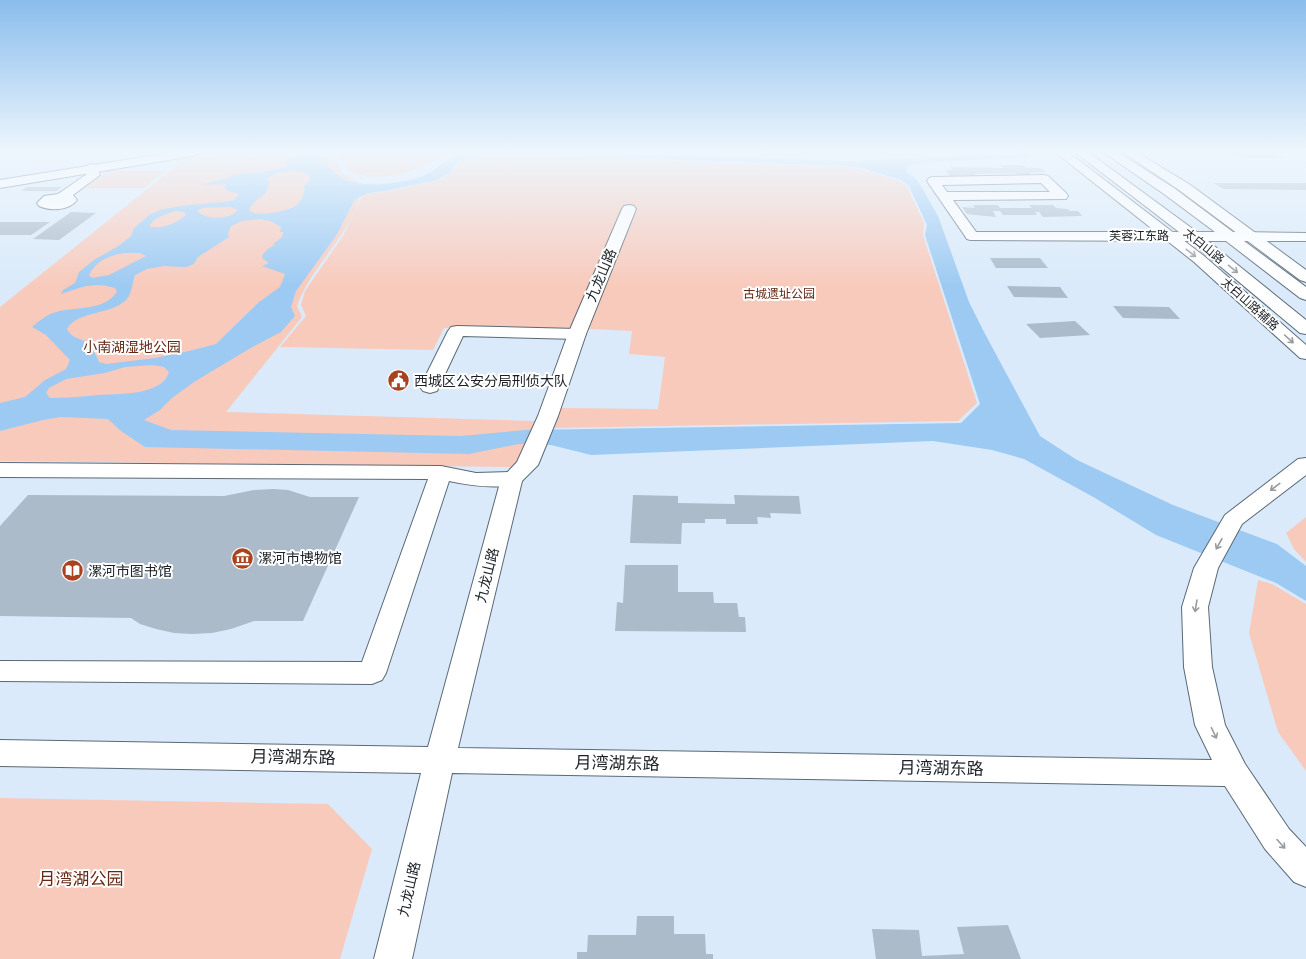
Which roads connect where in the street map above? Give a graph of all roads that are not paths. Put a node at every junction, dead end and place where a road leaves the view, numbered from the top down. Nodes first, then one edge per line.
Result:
1 (944, 196) edge
2 (1119, 197) edge
3 (1143, 197) edge
4 (1176, 197) edge
5 (1199, 197) edge
6 (629, 209) dead end
7 (1170, 236) junction
8 (1194, 237) junction
9 (1231, 237) junction
10 (1253, 237) junction
11 (1306, 238) edge
12 (1306, 277) edge
13 (1306, 295) edge
14 (1306, 329) edge
15 (577, 334) junction
16 (1306, 354) edge
17 (430, 387) dead end
18 (1306, 464) edge
19 (0, 470) edge
20 (520, 472) junction
21 (441, 473) junction
22 (0, 670) edge
23 (0, 753) edge
24 (440, 760) junction
25 (1234, 774) junction
26 (1306, 871) edge
27 (393, 959) edge

1 - 7 street, 芙蓉江东路
2 - 7 street, 太白山路辅路
3 - 8 street, 太白山路
4 - 9 street, 太白山路
5 - 10 street
6 - 15 street, 九龙山路
7 - 8 street, 芙蓉江东路
7 -> 16 street, 太白山路辅路
8 - 9 street, 芙蓉江东路
8 -> 14 street, 太白山路
9 - 10 street, 芙蓉江东路
9 - 13 street, 太白山路
10 - 11 street, 芙蓉江东路
10 - 12 street
15 - 17 street
15 - 20 street, 九龙山路
18 -> 25 street
19 - 21 street
20 - 21 street
20 - 24 street, 九龙山路
21 - 22 street
23 - 24 street, 月湾湖东路
24 - 25 street, 月湾湖东路
24 - 27 street, 九龙山路
25 -> 26 street

